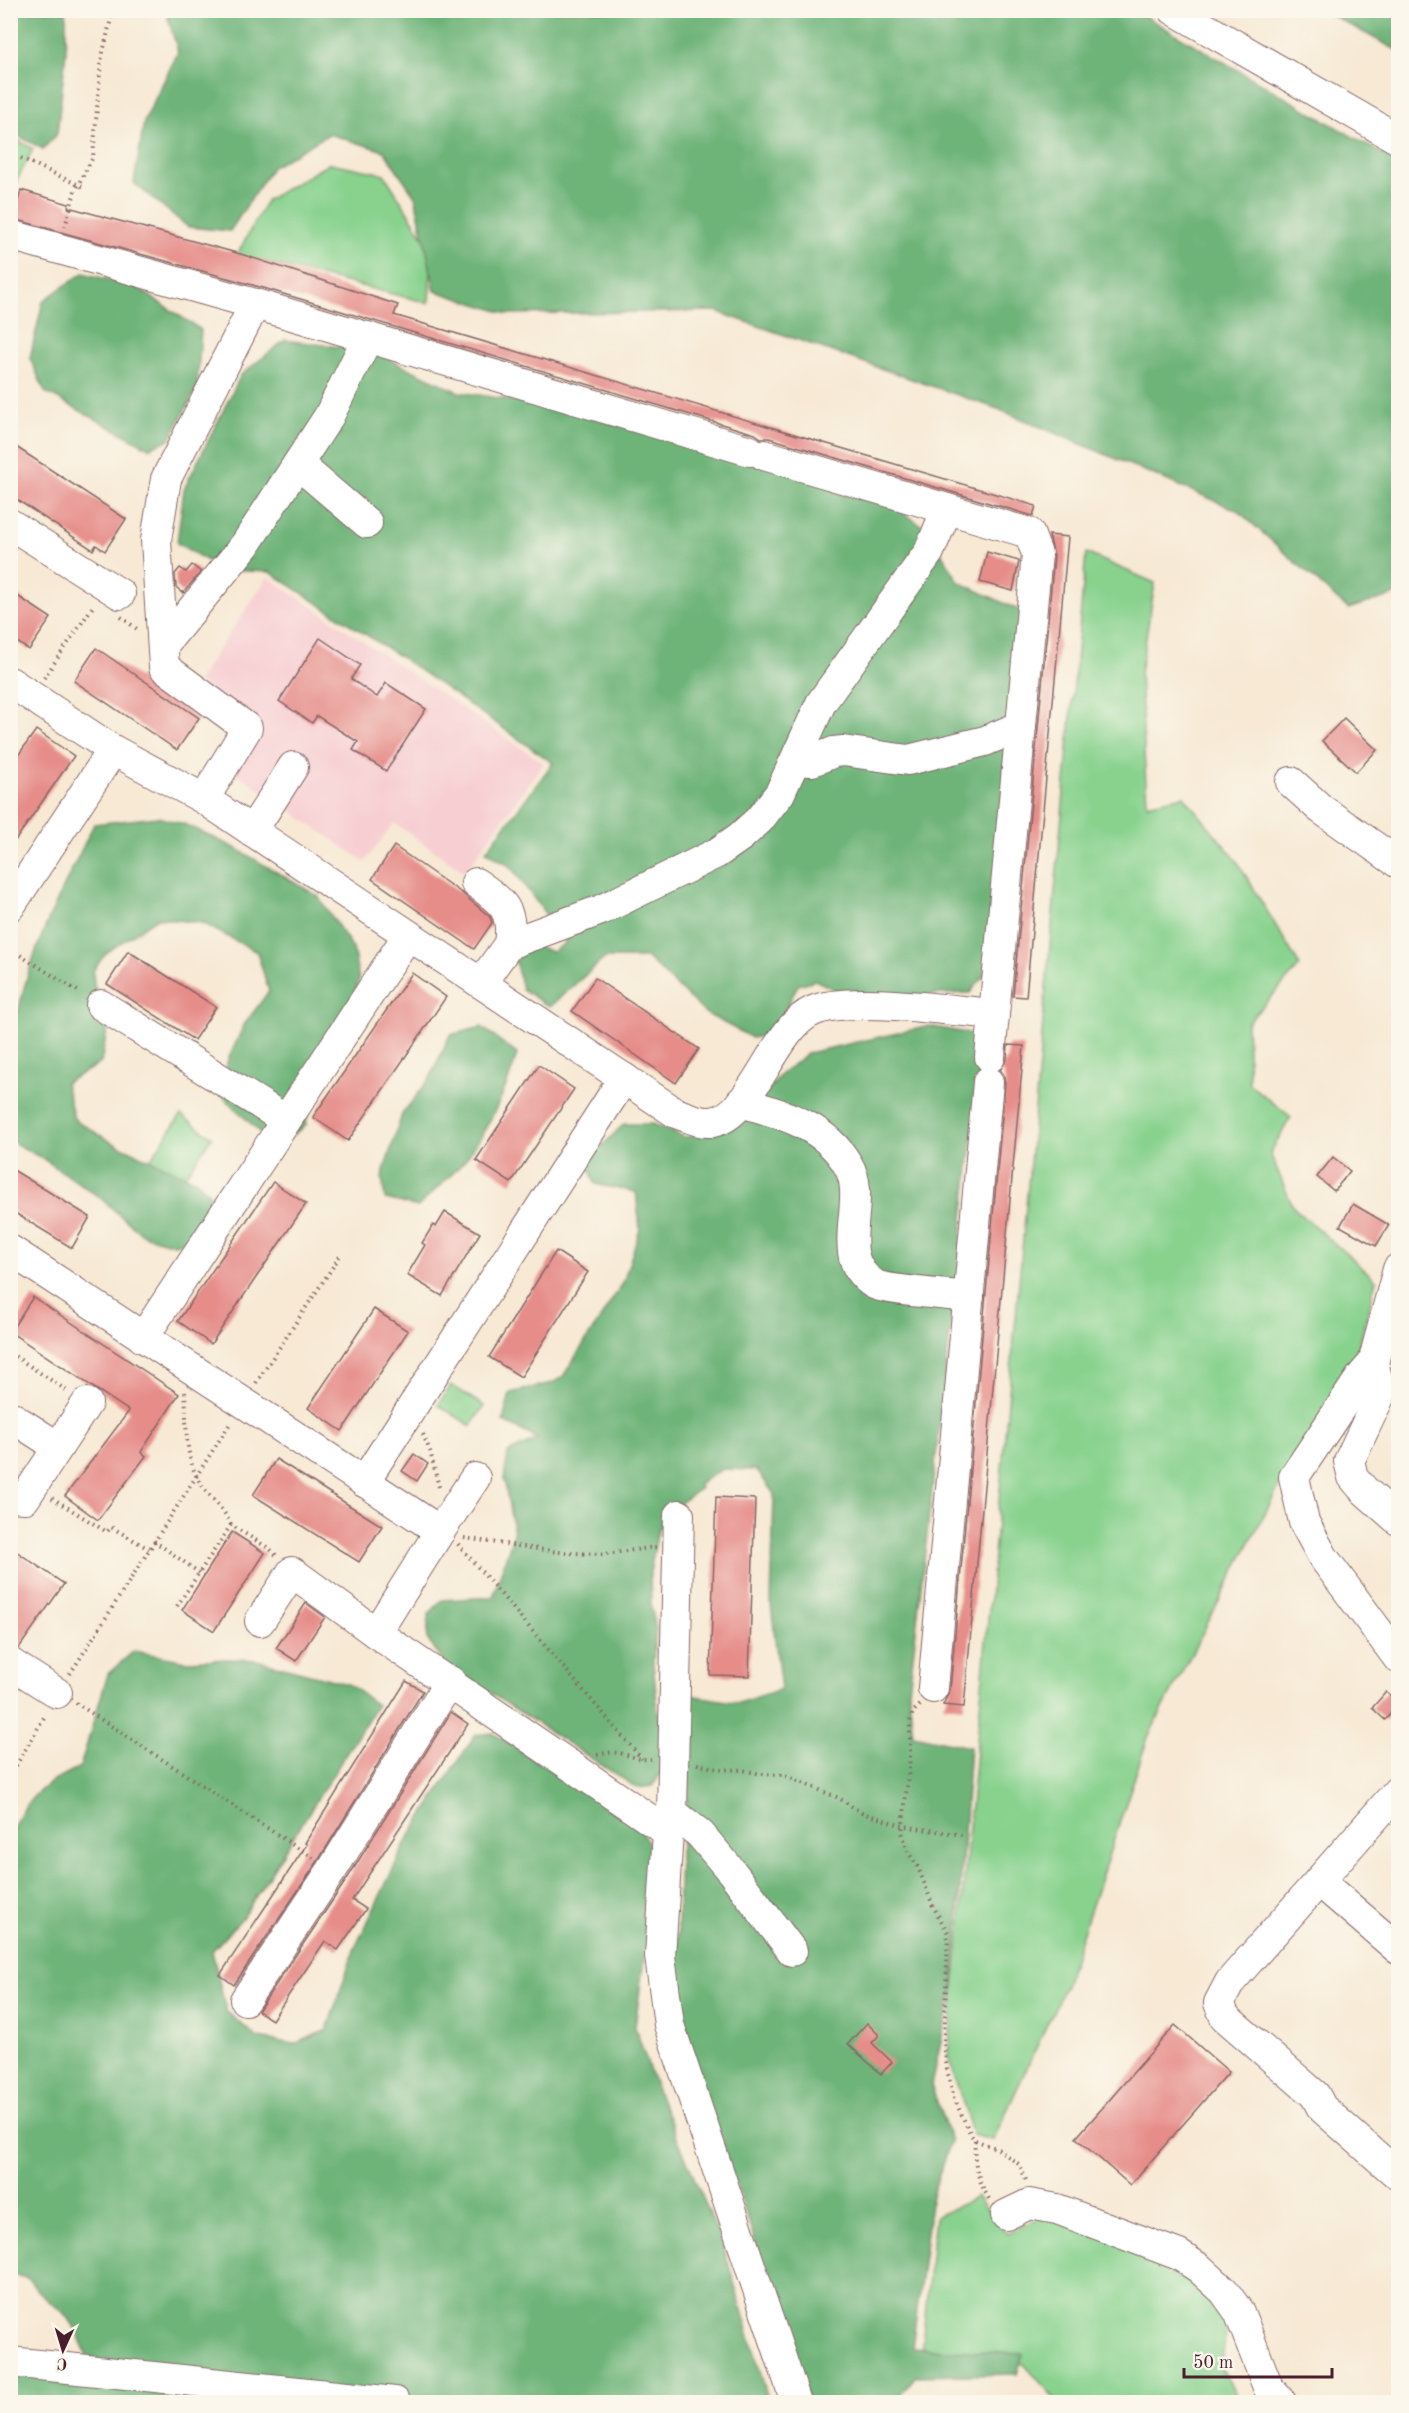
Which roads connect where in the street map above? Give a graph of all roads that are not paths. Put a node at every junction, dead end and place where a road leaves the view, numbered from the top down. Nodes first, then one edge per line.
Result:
1 (1174, 10) edge
2 (1398, 139) edge
3 (10, 235) edge
4 (255, 304) junction
5 (368, 337) junction
6 (298, 464) junction
7 (947, 509) junction
8 (367, 523) dead end
9 (10, 524) edge
10 (113, 590) road end
11 (163, 645) junction
12 (21, 689) edge
13 (1021, 726) junction
14 (113, 750) junction
15 (796, 760) junction
16 (293, 767) dead end
17 (1291, 782) dead end
18 (204, 799) junction
19 (252, 831) junction
20 (1398, 863) edge
21 (476, 883) dead end
22 (10, 906) edge
23 (408, 935) junction
24 (508, 944) junction
25 (481, 983) junction
26 (101, 1005) road end
27 (994, 1014) junction
28 (624, 1078) junction
29 (741, 1102) junction
30 (286, 1120) junction
31 (12, 1256) edge
32 (1398, 1269) edge
33 (969, 1298) junction
34 (143, 1338) junction
35 (1373, 1363) junction
36 (87, 1403) road end
37 (10, 1416) edge
38 (58, 1447) junction
39 (475, 1478) dead end
40 (364, 1482) junction
41 (21, 1492) edge
42 (679, 1515) dead end
43 (1398, 1520) edge
44 (446, 1529) junction
45 (260, 1621) dead end
46 (376, 1633) junction
47 (1398, 1658) edge
48 (10, 1663) edge
49 (450, 1681) junction
50 (933, 1688) road end
51 (57, 1693) road end
52 (1398, 1791) edge
53 (670, 1822) junction
54 (1319, 1881) junction
55 (1398, 1949) edge
56 (792, 1952) dead end
57 (245, 2000) dead end
58 (1398, 2175) edge
59 (1018, 2210) road end
60 (10, 2362) edge
61 (395, 2403) edge
62 (796, 2403) edge
63 (1281, 2403) edge

1 - 2 street
3 - 4 street
4 - 5 street
4 - 11 street
5 - 6 street
5 - 7 street
6 - 8 street
6 - 11 street
7 - 13 street
7 - 15 street
9 - 10 street
11 - 18 street
12 - 14 street
13 - 15 street
13 - 27 street
14 - 18 street
14 - 22 street
15 - 24 street
16 - 19 street
17 - 20 street
18 - 19 street
19 - 23 street
21 - 24 street
23 - 25 street
23 - 30 street
24 - 25 street
25 - 28 street
26 - 30 street
27 - 29 street
27 - 33 street
28 - 29 street
28 - 40 street
29 - 33 street
30 - 34 street
31 - 34 street
32 - 35 street
33 - 50 street
34 - 40 street
35 - 43 street
35 - 47 street
36 - 38 street
37 - 38 street
38 - 41 street
39 - 44 street
40 - 44 street
42 - 53 street
44 - 46 street
45 - 46 street
46 - 49 street
48 - 51 street
49 - 53 street
49 - 57 street
52 - 54 street
53 - 56 street
53 - 62 street
54 - 55 street
54 - 58 street
59 - 63 street
60 - 61 street

